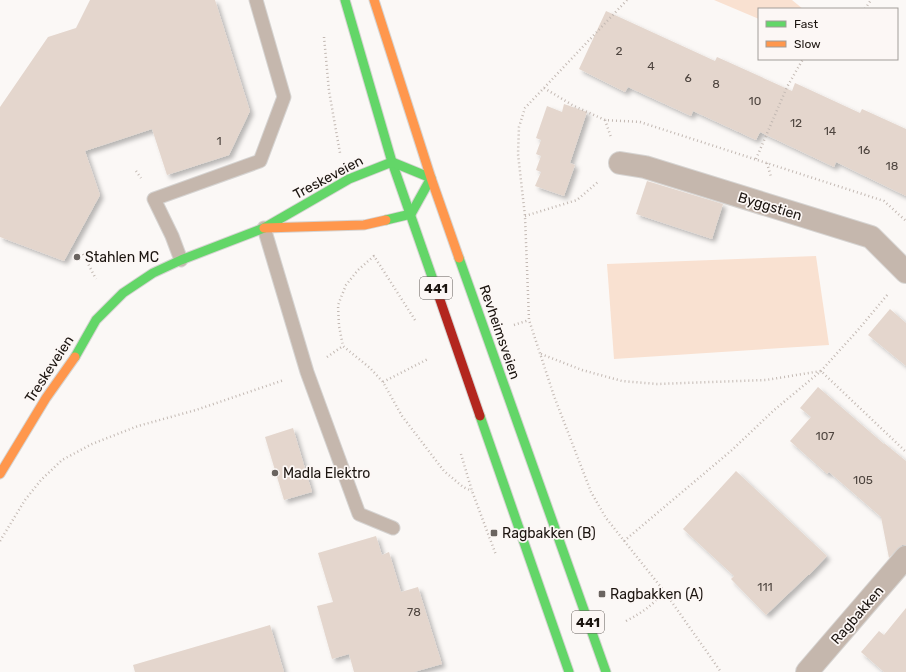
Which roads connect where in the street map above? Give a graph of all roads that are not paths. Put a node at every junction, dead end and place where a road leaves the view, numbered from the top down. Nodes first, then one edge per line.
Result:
1 (256, 0) edge
2 (345, 0) edge
3 (374, 0) edge
4 (392, 162) junction
5 (620, 163) road end
6 (431, 178) junction
7 (411, 214) junction
8 (264, 228) junction
9 (181, 260) junction
10 (906, 272) edge
11 (0, 474) edge
12 (393, 528) dead end
13 (906, 557) edge
14 (569, 672) edge
15 (606, 672) edge
16 (807, 672) edge

1 - 9 lane
2 - 4 main road, 441
3 - 6 main road, Revheimsveien / 441
4 - 6 main road
4 - 7 main road, 441
4 - 8 main road, Treskeveien
5 - 10 street, Byggstien
6 - 7 main road
6 - 15 main road, Revheimsveien / 441
7 - 8 main road, Treskeveien
7 - 14 main road, 441
8 - 9 main road, Treskeveien
8 - 12 lane
9 - 11 main road, Treskeveien
13 - 16 street, Ragbakken

